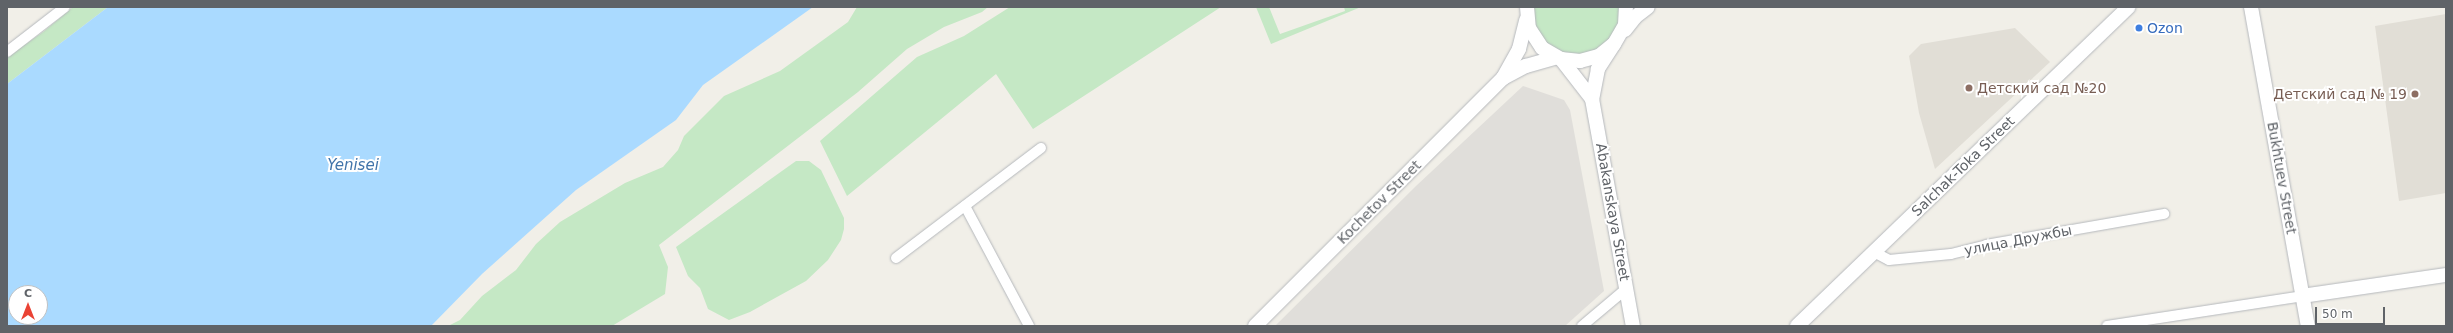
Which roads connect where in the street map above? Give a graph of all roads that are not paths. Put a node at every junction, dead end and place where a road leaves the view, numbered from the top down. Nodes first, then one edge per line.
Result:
1 (65, 7) edge
2 (1626, 7) edge
3 (1648, 7) edge
4 (2130, 7) edge
5 (2251, 7) edge
6 (1527, 10) edge
7 (1616, 42) junction
8 (7, 52) edge
9 (1559, 58) junction
10 (1503, 78) junction
11 (1592, 99) junction
12 (1041, 148) dead end
13 (965, 206) junction
14 (2164, 214) dead end
15 (1874, 252) junction
16 (896, 258) dead end
17 (2446, 275) edge
18 (1626, 289) junction
19 (2302, 296) junction
20 (1029, 326) edge
21 (1255, 326) edge
22 (1582, 326) edge
23 (1633, 326) edge
24 (1797, 326) edge
25 (2106, 326) edge
26 (2308, 326) edge

1 - 8 street
2 - 7 street
3 - 7 street
4 - 15 street, Salchak-Toka Street
5 - 19 street, Bukhtuev Street
6 - 9 street, Abakanskaya Street
6 - 10 street, Kochetov Street
7 - 9 street
7 - 11 street, Abakanskaya Street
9 - 10 street, Kochetov Street
9 - 11 street, Abakanskaya Street
10 - 21 street, Kochetov Street
11 - 18 street, Abakanskaya Street
12 - 13 street
13 - 16 street
13 - 20 street
14 - 15 street, улица Дружбы
15 - 24 street, Salchak-Toka Street
17 - 19 street
18 - 22 street
18 - 23 street, Abakanskaya Street
19 - 25 street
19 - 26 street, Bukhtuev Street

